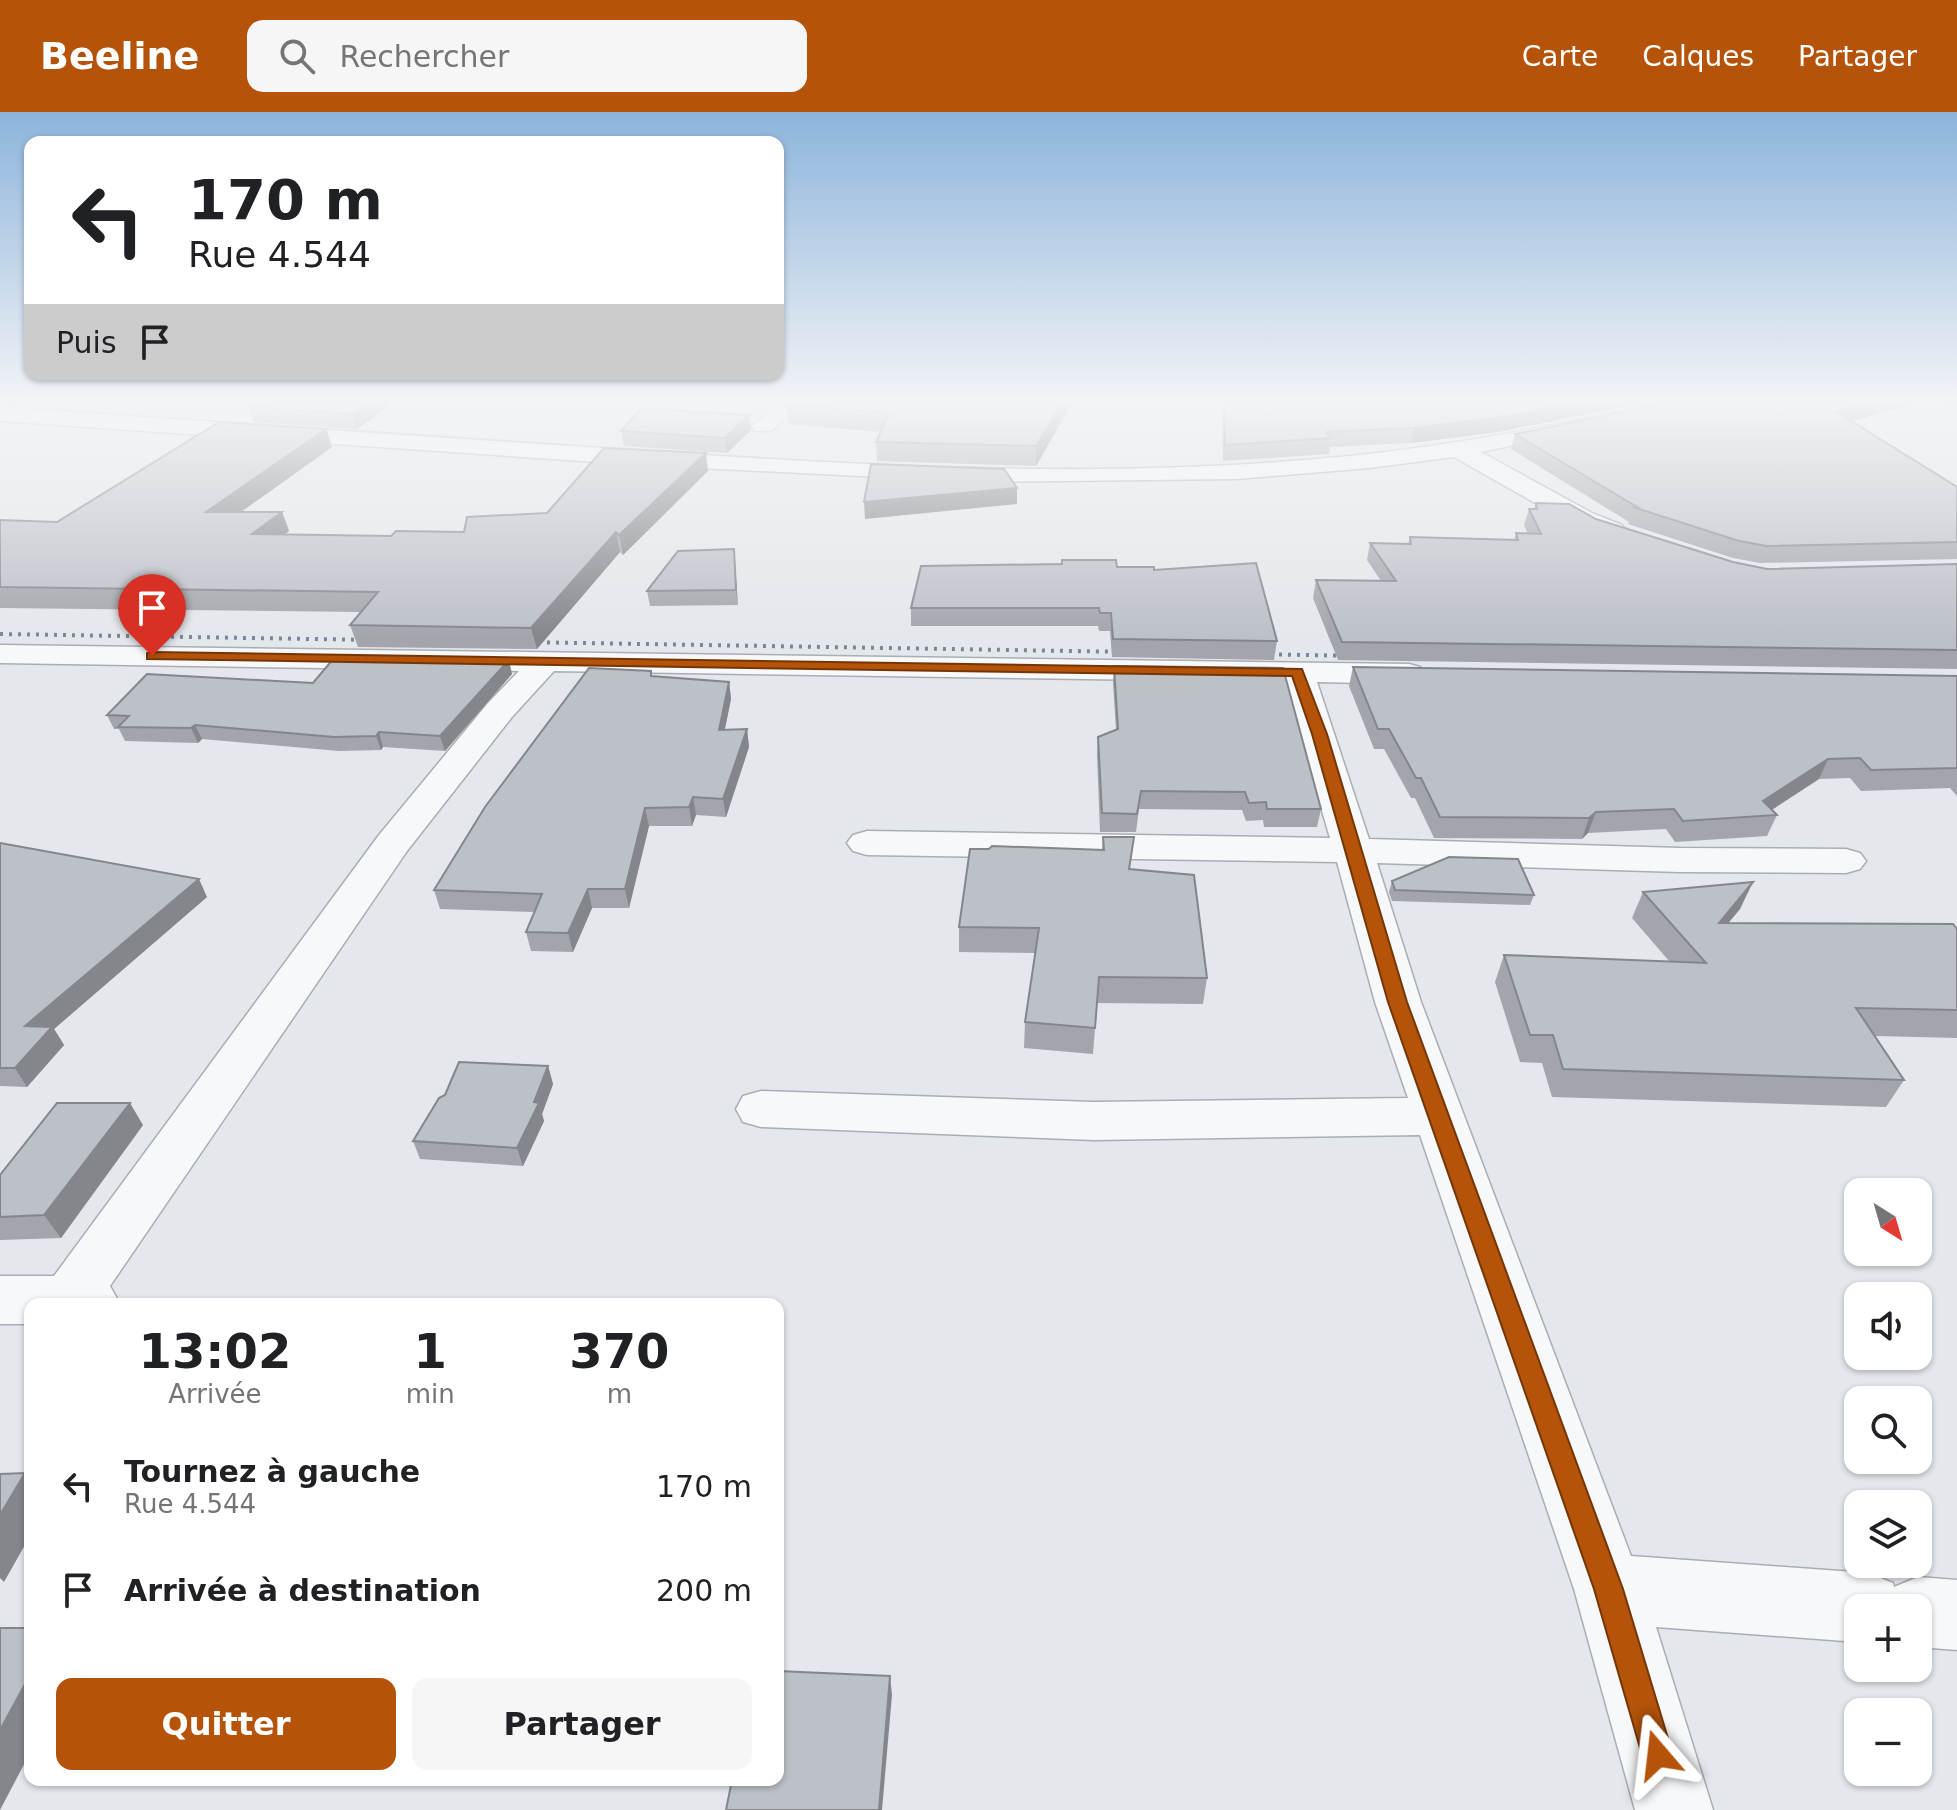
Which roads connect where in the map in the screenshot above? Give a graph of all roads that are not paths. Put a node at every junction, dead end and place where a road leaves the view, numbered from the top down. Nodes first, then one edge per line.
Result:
1 (1514, 480) edge
2 (1637, 540) edge
3 (0, 654) edge
4 (546, 661) junction
5 (1297, 672) junction
6 (1439, 674) edge
7 (867, 843) dead end
8 (1353, 850) junction
9 (1846, 861) dead end
10 (761, 1109) dead end
11 (1439, 1116) junction
12 (83, 1298) edge
13 (0, 1300) edge
14 (24, 1301) edge
15 (1609, 1589) junction
16 (1844, 1606) edge
17 (1932, 1613) edge
18 (1957, 1615) edge
19 (1674, 1810) edge

1 - 2 street
3 - 4 street
4 - 5 street
4 - 12 street
5 - 6 street
5 - 8 street
7 - 8 street
8 - 9 street
8 - 11 street
10 - 11 street
11 - 15 street
13 - 14 street
15 - 16 street
15 - 19 street
17 - 18 street

